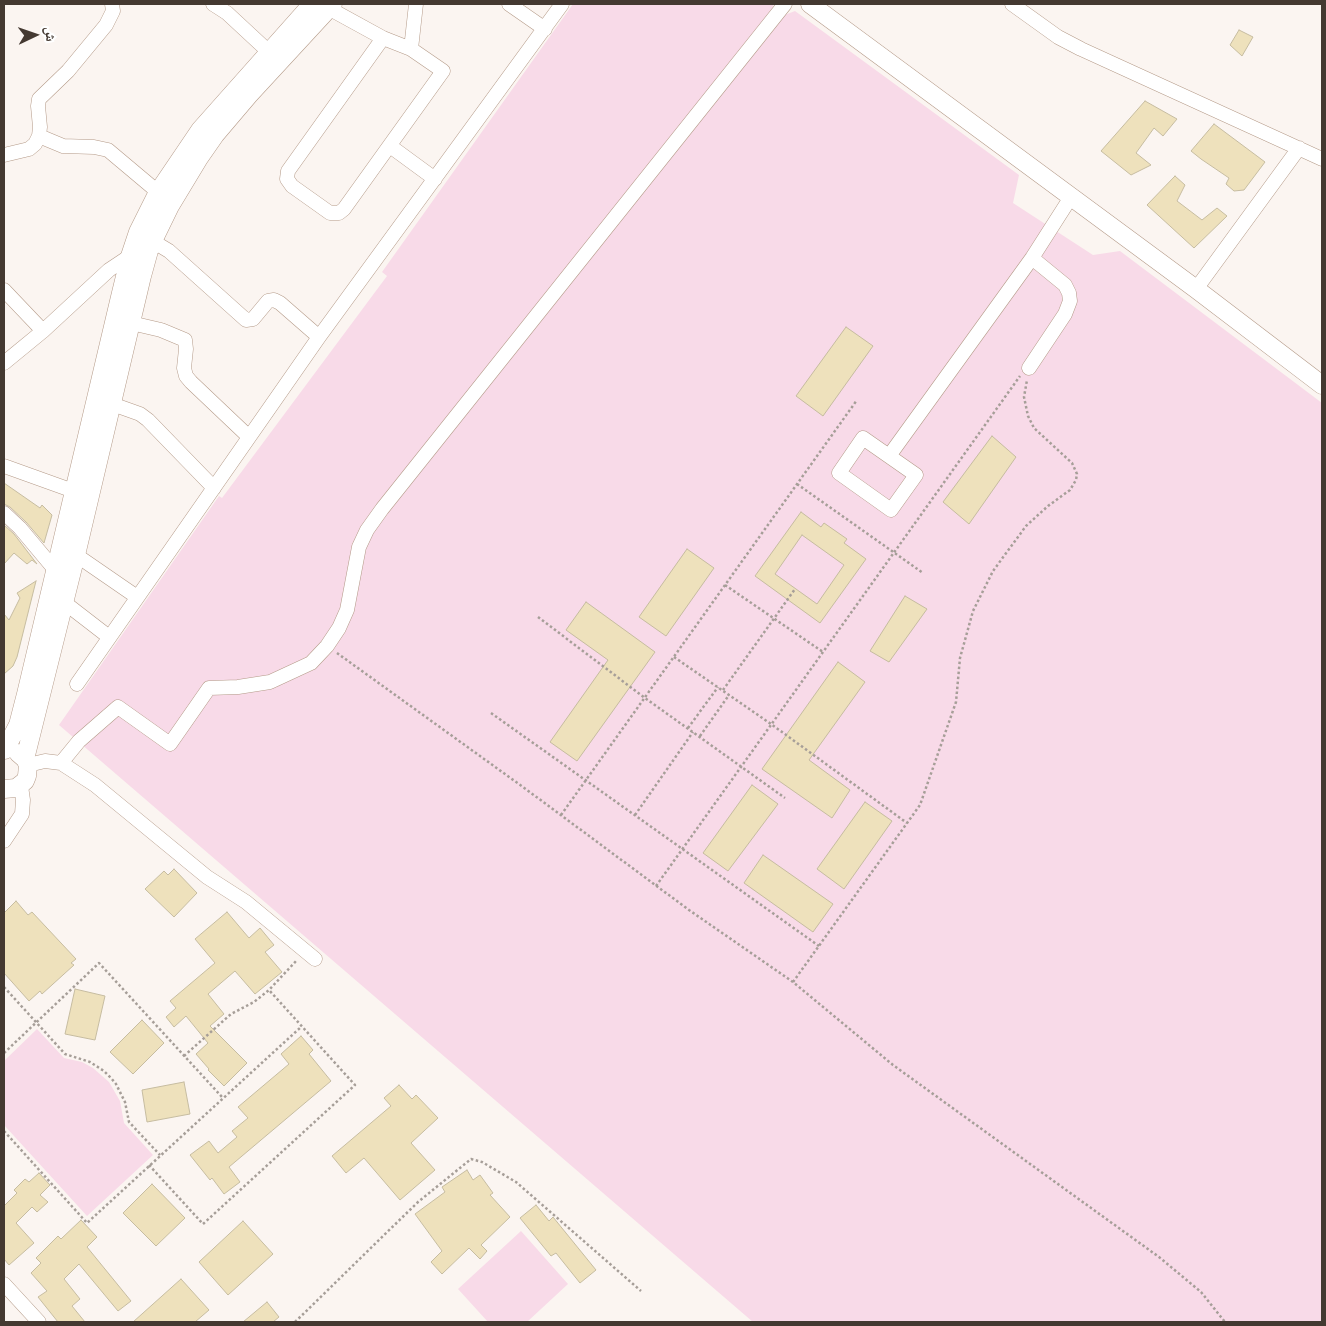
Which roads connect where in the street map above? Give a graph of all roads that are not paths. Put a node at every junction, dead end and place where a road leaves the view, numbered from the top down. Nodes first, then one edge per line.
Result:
1 (112, 4) edge
2 (213, 4) edge
3 (312, 4) edge
4 (416, 4) edge
5 (509, 4) edge
6 (562, 4) edge
7 (785, 4) edge
8 (810, 4) edge
9 (1012, 4) edge
10 (328, 5) edge
11 (231, 8) edge
12 (545, 29) junction
13 (383, 38) junction
14 (411, 48) junction
15 (269, 52) junction
16 (40, 136) junction
17 (390, 146) junction
18 (1299, 148) junction
19 (4, 155) edge
20 (1322, 159) edge
21 (435, 179) junction
22 (158, 192) junction
23 (1071, 197) junction
24 (150, 247) junction
25 (130, 256) junction
26 (1032, 258) junction
27 (1196, 289) junction
28 (4, 290) edge
29 (131, 323) junction
30 (43, 331) junction
31 (320, 337) junction
32 (4, 363) edge
33 (1029, 368) road end
34 (1322, 385) edge
35 (112, 404) junction
36 (250, 437) junction
37 (889, 456) junction
38 (4, 466) edge
39 (214, 488) junction
40 (82, 494) junction
41 (4, 512) edge
42 (76, 555) junction
43 (56, 571) junction
44 (136, 597) junction
45 (64, 603) junction
46 (109, 637) junction
47 (77, 684) dead end
48 (4, 750) edge
49 (26, 762) junction
50 (61, 763) junction
51 (9, 790) edge
52 (4, 840) edge
53 (310, 955) road end
54 (4, 1284) edge
55 (39, 1322) edge

1 - 16 street
2 - 11 street
3 - 15 main road
4 - 14 street
5 - 12 street
6 - 12 street
7 - 50 street
8 - 23 main road
9 - 18 street
10 - 13 street
10 - 24 main road
11 - 15 street
12 - 21 street
13 - 14 street
13 - 17 street
14 - 17 street
15 - 22 main road
16 - 19 street
16 - 22 street
17 - 21 street
18 - 20 street
18 - 27 street
21 - 31 street
22 - 25 main road
23 - 26 street
23 - 27 main road
24 - 25 street
24 - 29 main road
24 - 31 street
25 - 30 street
25 - 40 main road
26 - 33 street
26 - 37 street
27 - 34 main road
28 - 30 street
29 - 35 main road
29 - 36 street
30 - 32 street
31 - 36 street
35 - 39 street
35 - 40 main road
36 - 39 street
37 - 37 street
38 - 40 street
39 - 44 street
40 - 42 main road
40 - 43 main road
41 - 43 street
42 - 44 street
42 - 45 main road
43 - 48 main road
44 - 46 street
45 - 46 street
45 - 49 main road
46 - 47 street
48 - 49 main road
49 - 50 street
49 - 51 main road
50 - 53 street
51 - 52 street
54 - 55 street

